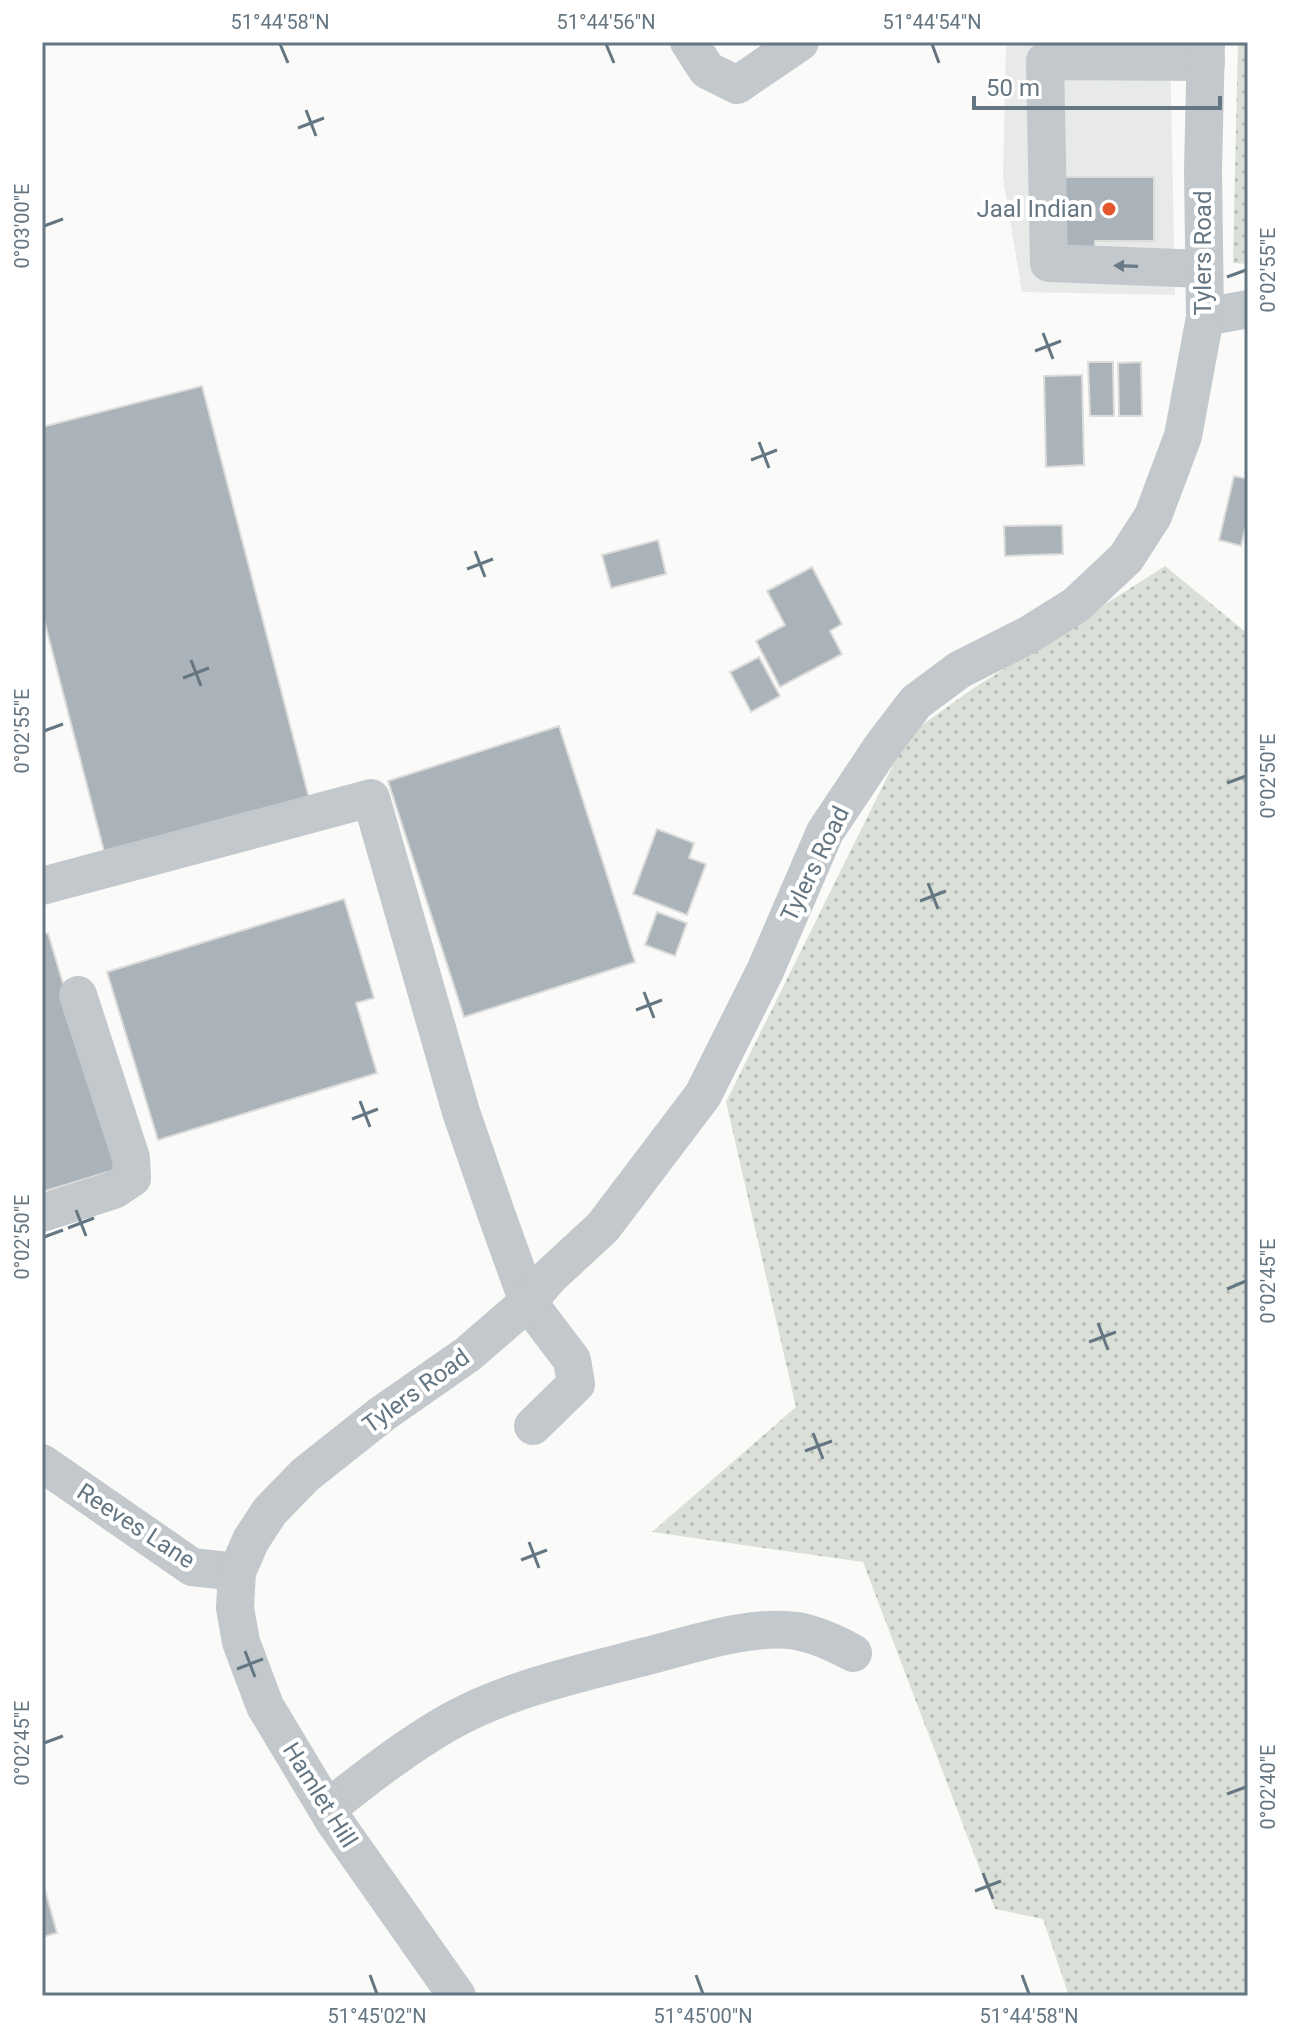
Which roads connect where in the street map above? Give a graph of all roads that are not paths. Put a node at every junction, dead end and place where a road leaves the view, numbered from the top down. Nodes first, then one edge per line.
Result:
1 (689, 42) edge
2 (800, 42) edge
3 (1206, 52) edge
4 (1204, 269) junction
5 (1248, 309) edge
6 (1205, 317) junction
7 (42, 886) edge
8 (78, 995) dead end
9 (42, 1213) edge
10 (528, 1302) junction
11 (533, 1426) dead end
12 (42, 1463) edge
13 (237, 1572) junction
14 (853, 1653) dead end
15 (327, 1809) junction
16 (457, 1996) edge

1 - 2 street
3 - 4 street, Tylers Road
4 -> 3 street
4 - 6 street, Tylers Road
5 - 6 street
6 - 10 street, Tylers Road
7 - 10 street
8 - 9 street
10 - 11 street
10 - 13 street, Tylers Road
12 - 13 street, Reeves Lane
13 - 15 street, Hamlet Hill
14 - 15 street
15 - 16 street, Hamlet Hill

